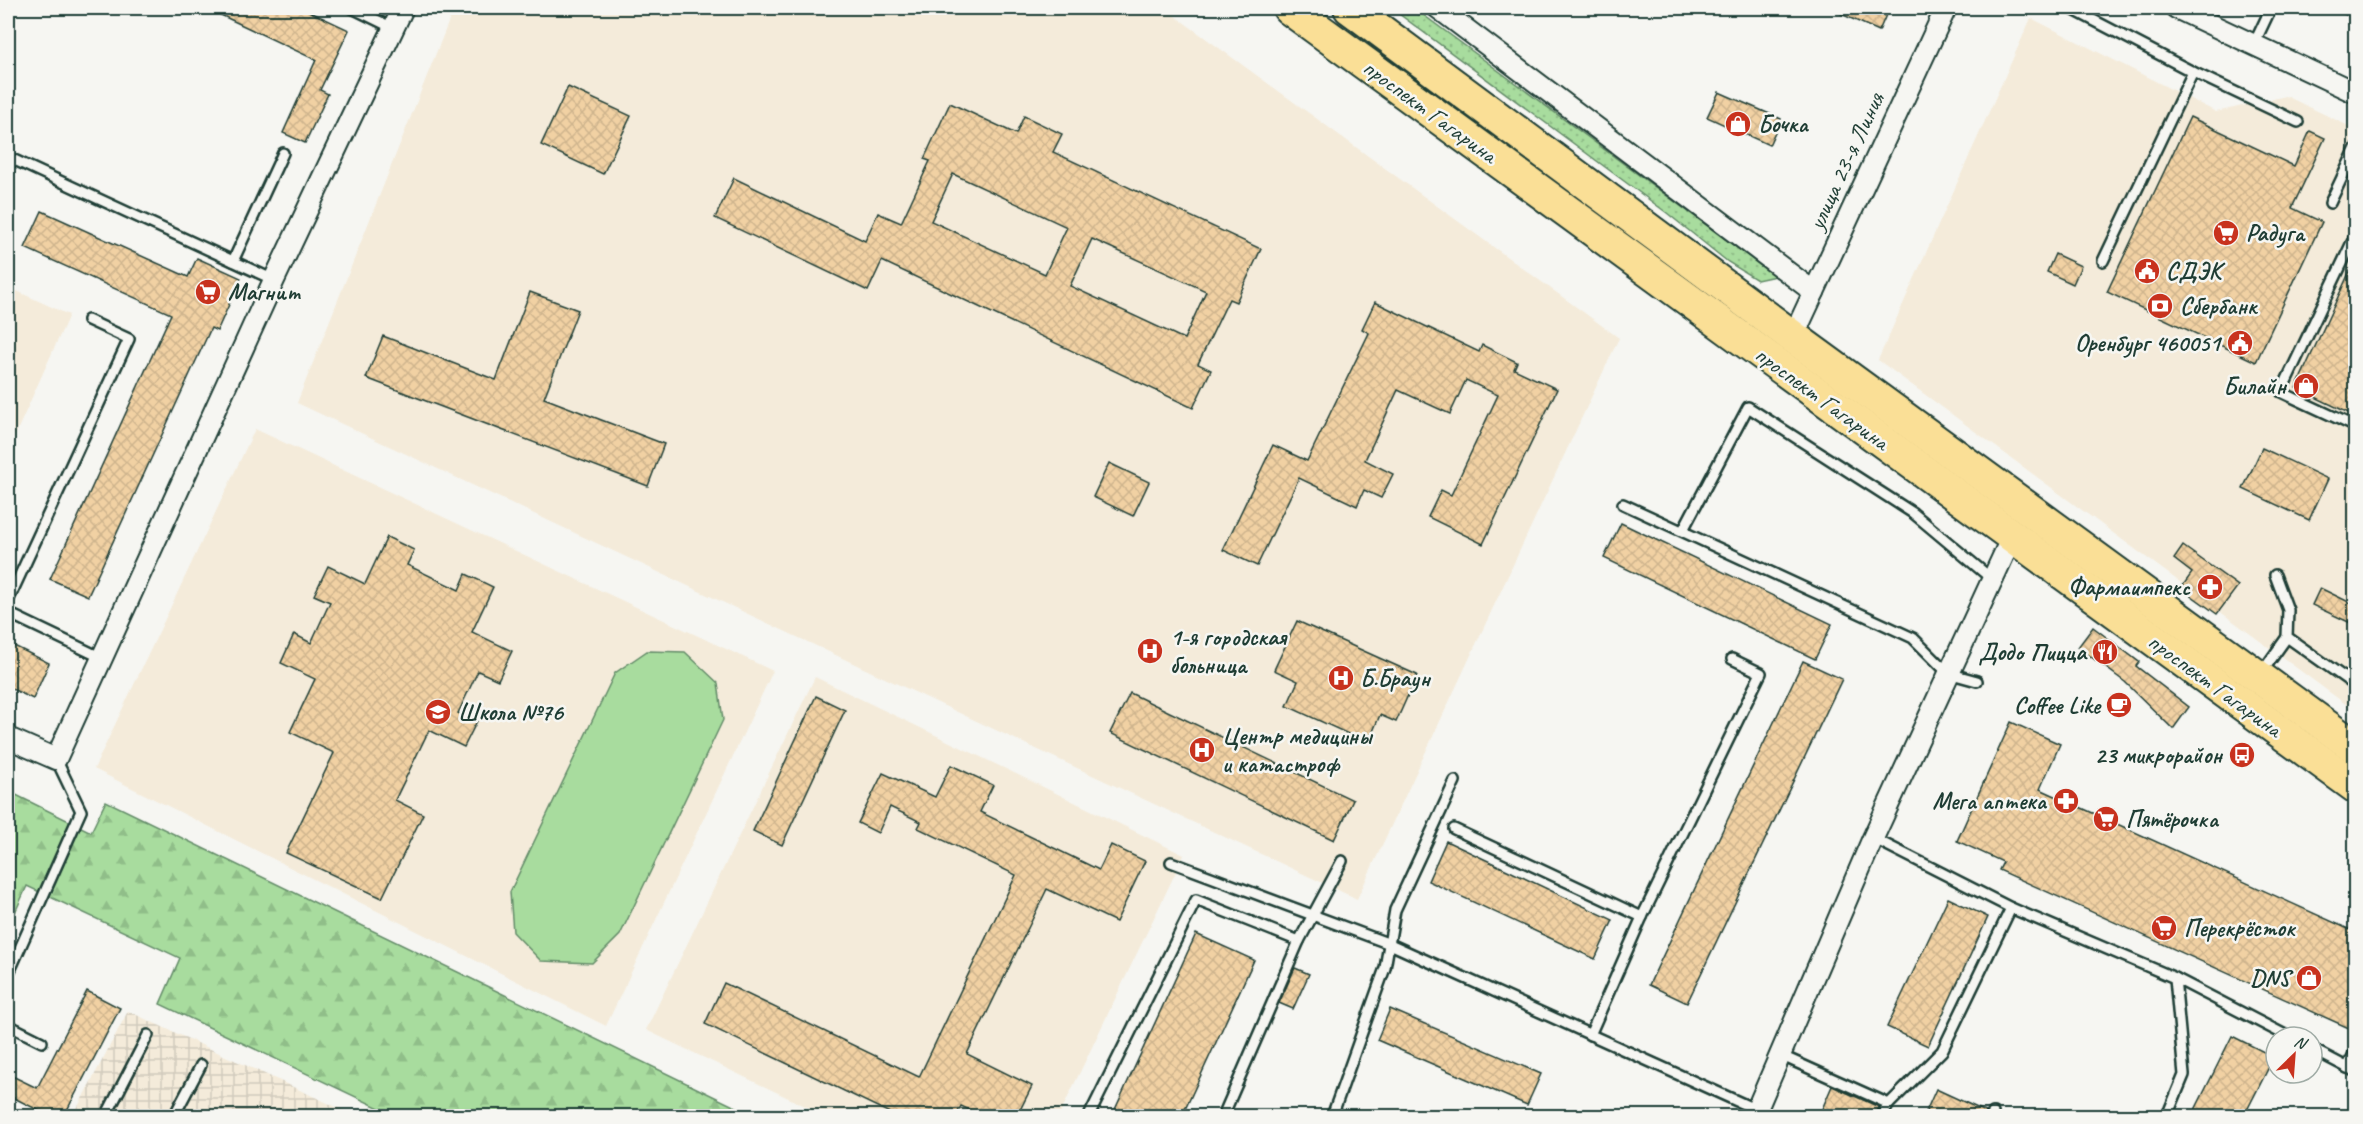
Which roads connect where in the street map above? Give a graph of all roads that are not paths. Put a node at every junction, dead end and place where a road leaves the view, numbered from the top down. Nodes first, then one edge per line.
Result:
1 (352, 8) edge
2 (403, 8) edge
3 (1289, 8) edge
4 (1350, 8) edge
5 (1438, 8) edge
6 (1946, 8) edge
7 (2070, 8) edge
8 (2176, 8) edge
9 (2271, 8) edge
10 (2346, 8) edge
11 (2355, 12) edge
12 (393, 28) junction
13 (2254, 44) junction
14 (2193, 72) junction
15 (2355, 93) edge
16 (2298, 122) dead end
17 (2355, 148) edge
18 (283, 153) dead end
19 (8, 157) edge
20 (2330, 203) dead end
21 (2355, 234) edge
22 (233, 261) junction
23 (2103, 261) dead end
24 (2334, 279) junction
25 (274, 280) junction
26 (2344, 284) dead end
27 (1814, 292) junction
28 (88, 320) dead end
29 (1793, 337) junction
30 (2355, 427) edge
31 (1623, 504) dead end
32 (2032, 509) junction
33 (1683, 530) junction
34 (2013, 537) junction
35 (2275, 575) dead end
36 (1993, 580) junction
37 (8, 601) edge
38 (8, 613) edge
39 (2287, 638) junction
40 (102, 658) junction
41 (1732, 659) dead end
42 (1948, 673) junction
43 (2259, 677) junction
44 (1977, 681) dead end
45 (2355, 686) edge
46 (8, 738) edge
47 (2355, 748) edge
48 (56, 759) junction
49 (1455, 781) dead end
50 (2355, 787) edge
51 (1454, 829) dead end
52 (1872, 838) junction
53 (1342, 861) dead end
54 (1171, 862) dead end
55 (2011, 908) junction
56 (1312, 915) junction
57 (1642, 917) junction
58 (1299, 941) junction
59 (1390, 944) junction
60 (8, 975) edge
61 (2175, 978) junction
62 (8, 1025) edge
63 (2266, 1025) edge
64 (148, 1035) dead end
65 (1590, 1035) junction
66 (42, 1042) dead end
67 (2355, 1050) edge
68 (1780, 1055) junction
69 (2324, 1055) edge
70 (201, 1065) dead end
71 (2351, 1070) edge
72 (1888, 1104) junction
73 (1760, 1114) edge
74 (106, 1116) edge
75 (174, 1116) edge
76 (1089, 1116) edge
77 (1223, 1116) edge
78 (1332, 1116) edge
79 (1882, 1116) edge
80 (2167, 1116) edge

1 - 12 lane
2 - 12 street
3 - 34 main road, проспект Гагарина
4 - 29 main road, проспект Гагарина
5 - 27 street
6 - 27 street, улица 23-я Линия
7 - 14 lane
8 - 13 street
9 - 13 lane
10 - 11 lane
12 - 25 street
13 - 15 street
14 - 16 lane
14 - 23 lane
17 - 20 lane
18 - 22 lane
19 - 22 lane
21 - 24 lane
22 - 25 lane
24 - 26 lane
24 - 30 lane
25 - 40 street
27 - 29 street, улица 23-я Линия
28 - 37 lane
29 - 32 main road, проспект Гагарина
31 - 33 lane
32 - 34 main road
32 - 43 main road, проспект Гагарина
33 - 36 lane
33 - 42 lane
34 - 36 street
34 - 50 main road, проспект Гагарина
35 - 39 lane
36 - 42 street
38 - 40 lane
39 - 43 lane
39 - 45 lane
40 - 48 street
41 - 57 lane
42 - 44 lane
42 - 52 street
43 - 47 main road, проспект Гагарина
46 - 48 street
48 - 60 lane
49 - 59 lane
51 - 57 lane
52 - 55 lane
52 - 68 street
53 - 56 lane
54 - 56 lane
55 - 61 lane
55 - 72 lane
56 - 58 lane
56 - 59 lane
57 - 65 lane
58 - 76 lane
58 - 77 lane
59 - 65 lane
59 - 78 lane
61 - 63 lane
61 - 80 lane
62 - 66 lane
64 - 74 lane
65 - 73 lane
67 - 71 lane
68 - 72 lane
68 - 73 street
69 - 71 lane
70 - 75 lane
72 - 79 lane

